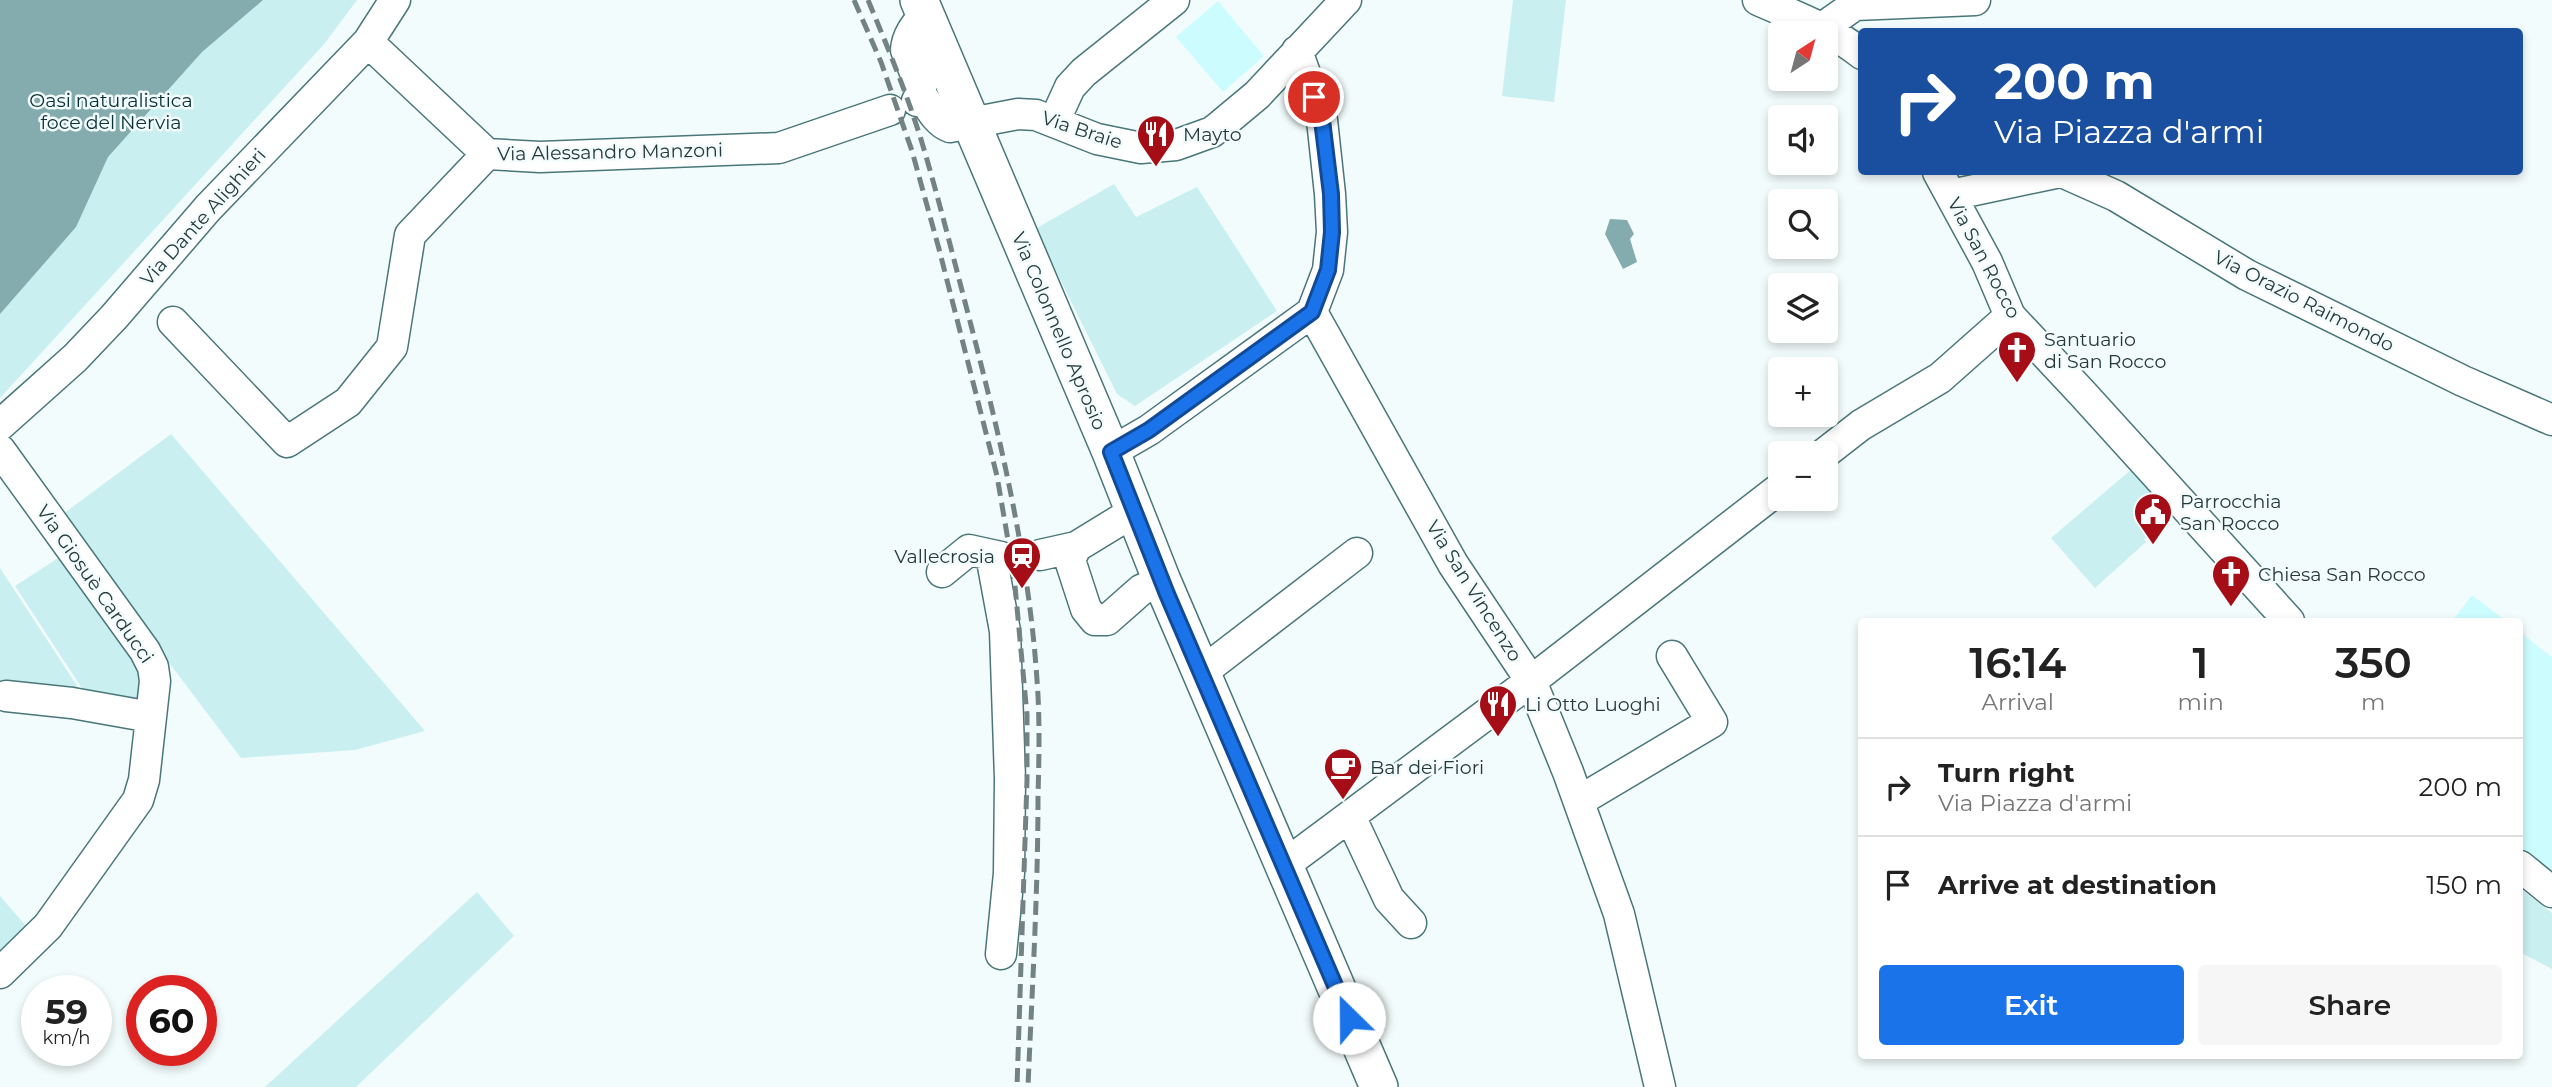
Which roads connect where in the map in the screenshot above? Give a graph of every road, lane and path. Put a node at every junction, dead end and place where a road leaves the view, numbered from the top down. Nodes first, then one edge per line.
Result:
1 (396, 0) edge
2 (1174, 0) edge
3 (1346, 0) edge
4 (1758, 0) edge
5 (1975, 0) edge
6 (922, 7) edge
7 (1806, 21) edge
8 (1832, 21) edge
9 (1838, 36) edge
10 (368, 43) junction
11 (1297, 51) junction
12 (1858, 51) edge
13 (909, 102) junction
14 (971, 122) junction
15 (1054, 122) junction
16 (487, 154) junction
17 (2029, 175) edge
18 (2068, 175) edge
19 (1945, 183) edge
20 (1312, 312) junction
21 (2010, 316) junction
22 (173, 322) dead end
23 (2552, 420) edge
24 (0, 425) edge
25 (1838, 443) edge
26 (0, 450) edge
27 (1111, 452) junction
28 (1768, 497) edge
29 (1135, 511) junction
30 (1076, 547) junction
31 (1357, 553) dead end
32 (1040, 555) tunnel mouth
33 (942, 572) dead end
34 (1162, 581) junction
35 (2285, 618) edge
36 (1503, 640) junction
37 (1672, 656) dead end
38 (1201, 673) junction
39 (1531, 681) junction
40 (6, 696) dead end
41 (1497, 707) junction
42 (151, 717) junction
43 (1579, 801) junction
44 (1350, 816) junction
45 (1283, 866) junction
46 (2523, 868) edge
47 (2552, 892) edge
48 (1410, 923) dead end
49 (1001, 954) dead end
50 (0, 973) edge
51 (1379, 1087) edge
52 (1660, 1087) edge

1 - 10 street, Via Dante Alighieri
2 - 15 street
3 - 11 street, Via Braie
4 - 7 street
5 - 8 street
6 - 13 street
6 - 14 main road, Via Colonnello Aprosio
9 - 12 street
10 - 16 street, Via Alessandro Manzoni
10 - 24 street, Via Dante Alighieri
11 - 15 street, Via Braie
11 - 20 street
13 - 14 street, Via Braie
13 - 16 street, Via Alessandro Manzoni
14 - 15 street, Via Braie
14 - 27 main road, Via Colonnello Aprosio
16 - 22 street
17 - 19 street, Via Orazio Raimondo
18 - 23 street, Via Orazio Raimondo
19 - 21 street, Via San Rocco
20 - 27 street
20 - 36 street, Via San Vincenzo
21 - 25 street
21 - 35 street, Via San Rocco
26 - 42 street, Via Giosuè Carducci
27 - 29 main road, Via Colonnello Aprosio
28 - 39 street
29 - 30 street
29 - 34 main road, Via Colonnello Aprosio
30 - 32 street
30 - 34 street
31 - 38 street
33 - 49 street
34 - 38 main road, Via Colonnello Aprosio
36 - 39 street, Via San Vincenzo
36 - 41 street
37 - 43 street
38 - 45 main road, Via Colonnello Aprosio
39 - 41 street
39 - 43 street, Via San Vincenzo
40 - 42 street
41 - 44 street
42 - 50 street, Via Giosuè Carducci
43 - 52 street, Via San Vincenzo
44 - 45 street
44 - 48 street
45 - 51 main road, Via Colonnello Aprosio
46 - 47 street

